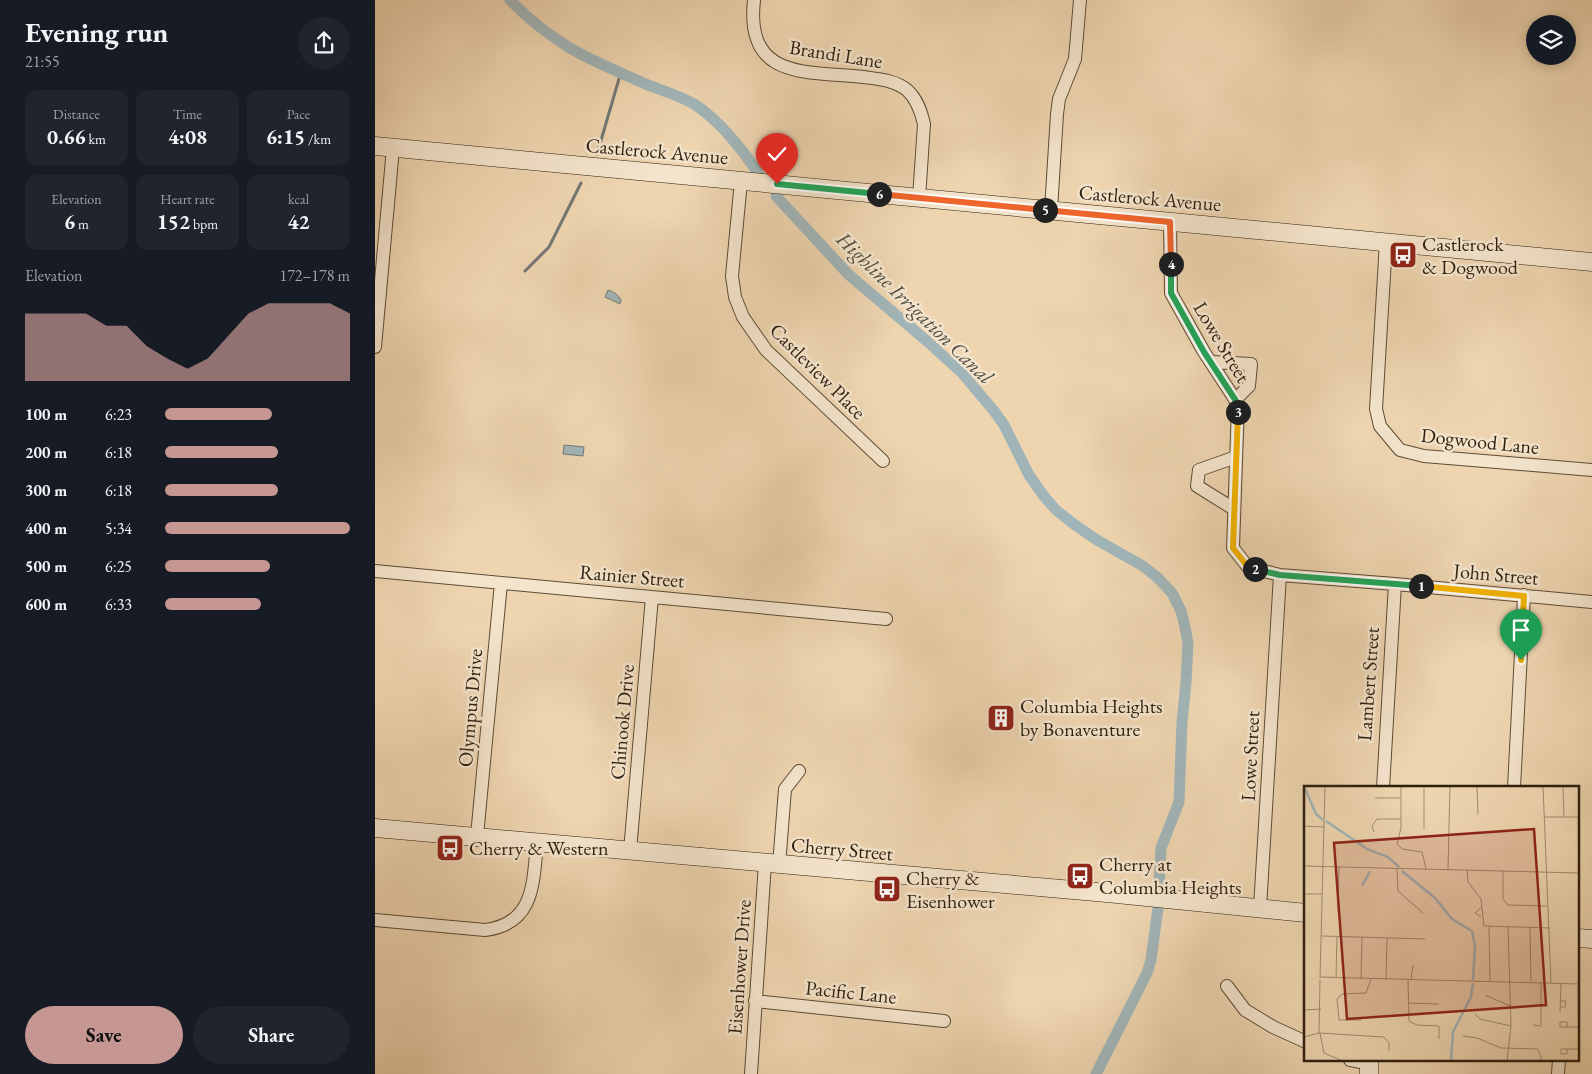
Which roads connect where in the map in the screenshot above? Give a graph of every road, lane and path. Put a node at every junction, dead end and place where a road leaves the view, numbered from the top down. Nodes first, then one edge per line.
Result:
1 (754, 0) edge
2 (1080, 0) edge
3 (375, 146) edge
4 (393, 148) junction
5 (741, 181) junction
6 (919, 198) junction
7 (1051, 210) junction
8 (1170, 222) junction
9 (1386, 242) junction
10 (1592, 262) edge
11 (375, 347) edge
12 (1211, 362) junction
13 (1235, 400) junction
14 (1236, 456) junction
15 (883, 461) dead end
16 (1592, 470) edge
17 (1234, 509) junction
18 (1248, 567) joint
19 (375, 571) edge
20 (1280, 575) junction
21 (501, 583) junction
22 (1395, 584) junction
23 (1524, 596) junction
24 (652, 597) junction
25 (1592, 602) edge
26 (885, 618) dead end
27 (799, 771) dead end
28 (1383, 786) edge
29 (1514, 786) edge
30 (375, 828) edge
31 (477, 836) junction
32 (537, 842) junction
33 (630, 851) junction
34 (772, 864) junction
35 (1260, 908) junction
36 (1304, 913) edge
37 (375, 920) edge
38 (1579, 938) edge
39 (1592, 939) edge
40 (1227, 986) dead end
41 (755, 1001) junction
42 (944, 1021) dead end
43 (1304, 1041) edge
44 (1356, 1062) edge
45 (1369, 1066) edge
46 (751, 1074) edge

1 - 6 street, Brandi Lane
2 - 7 street
3 - 4 street, Castlerock Avenue
4 - 5 street, Castlerock Avenue
4 - 11 street
5 - 6 street, Castlerock Avenue
5 - 15 street, Castleview Place
6 - 7 street, Castlerock Avenue
7 - 8 street, Castlerock Avenue
8 - 9 street, Castlerock Avenue
8 - 12 street, Lowe Street
9 - 10 street, Castlerock Avenue
9 - 16 street, Dogwood Lane
12 - 13 street, Lowe Street
12 - 13 street
13 - 14 street, Lowe Street
14 - 17 street, Lowe Street
14 - 17 street
17 - 18 street, Lowe Street
18 - 20 street, John Street
19 - 21 street, Rainier Street
20 - 22 street, John Street
20 - 35 street, Lowe Street
21 - 24 street, Rainier Street
21 - 31 street, Olympus Drive
22 - 23 street, John Street
22 - 28 street, Lambert Street
23 - 25 street, John Street
23 - 29 street
24 - 26 street, Rainier Street
24 - 33 street, Chinook Drive
27 - 34 street, Eisenhower Drive
30 - 31 street, Cherry Street
31 - 32 street, Cherry Street
32 - 33 street, Cherry Street
32 - 37 street
33 - 34 street, Cherry Street
34 - 35 street, Cherry Street
34 - 41 street, Eisenhower Drive
35 - 36 street, Cherry Street
38 - 39 street
40 - 43 street
41 - 42 street, Pacific Lane
41 - 46 street, Eisenhower Drive
44 - 45 street

